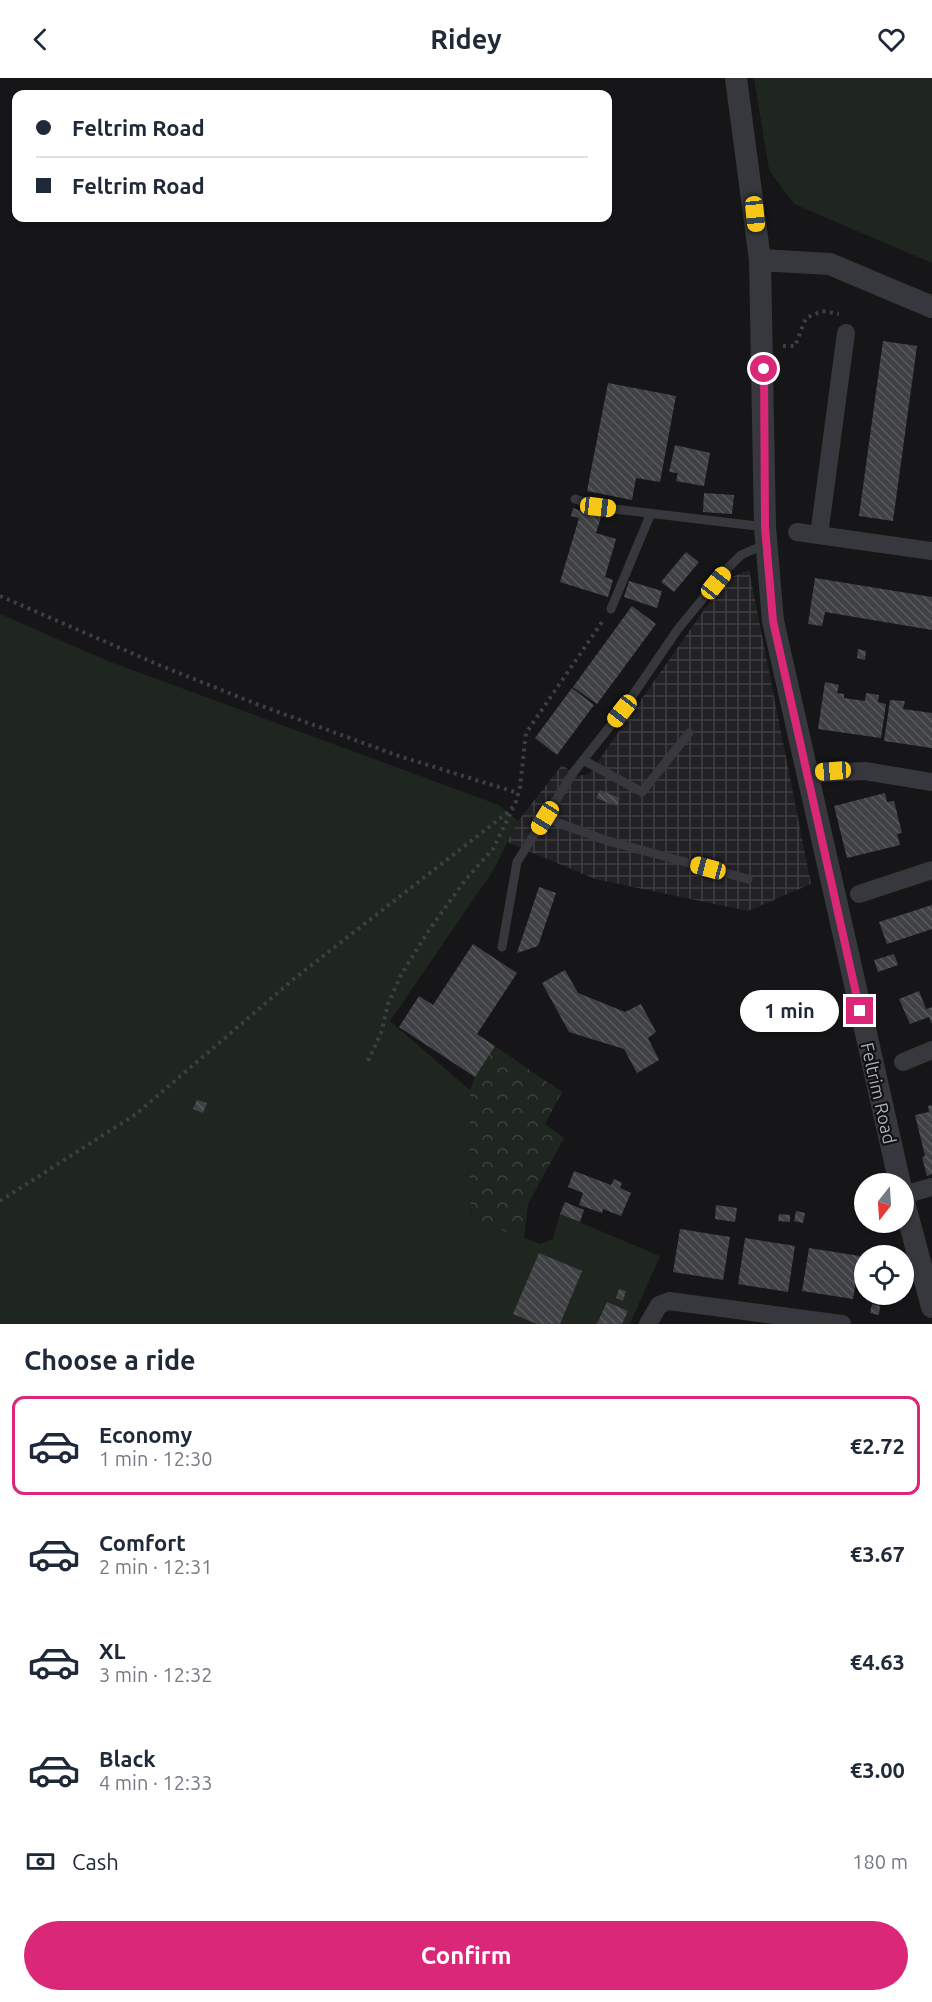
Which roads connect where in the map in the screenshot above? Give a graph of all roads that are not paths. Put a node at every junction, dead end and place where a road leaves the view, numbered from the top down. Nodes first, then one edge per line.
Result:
1 (736, 78) edge
2 (760, 260) junction
3 (932, 307) edge
4 (846, 333) road end
5 (576, 499) dead end
6 (651, 513) junction
7 (797, 532) dead end
8 (819, 535) junction
9 (766, 536) junction
10 (932, 551) edge
11 (611, 609) road end
12 (689, 733) dead end
13 (583, 760) junction
14 (806, 774) junction
15 (932, 782) edge
16 (545, 818) junction
17 (932, 870) edge
18 (748, 879) dead end
19 (859, 894) dead end
20 (502, 947) dead end
21 (932, 1050) edge
22 (903, 1062) dead end
23 (897, 1173) edge
24 (932, 1187) edge
25 (914, 1193) edge
26 (913, 1233) edge
27 (932, 1307) edge
28 (648, 1324) edge
29 (842, 1324) edge

1 - 2 street, Feltrim Road
2 - 3 street
2 - 9 street, Feltrim Road
4 - 8 street
5 - 6 lane
6 - 9 lane
6 - 11 lane
7 - 8 street
8 - 10 street
9 - 13 lane
9 - 14 street, Feltrim Road
12 - 13 lane
13 - 16 lane
14 - 15 street
14 - 23 street, Feltrim Road
16 - 18 lane
16 - 20 lane
17 - 19 street
21 - 22 street
24 - 25 street
26 - 27 street
28 - 29 street

